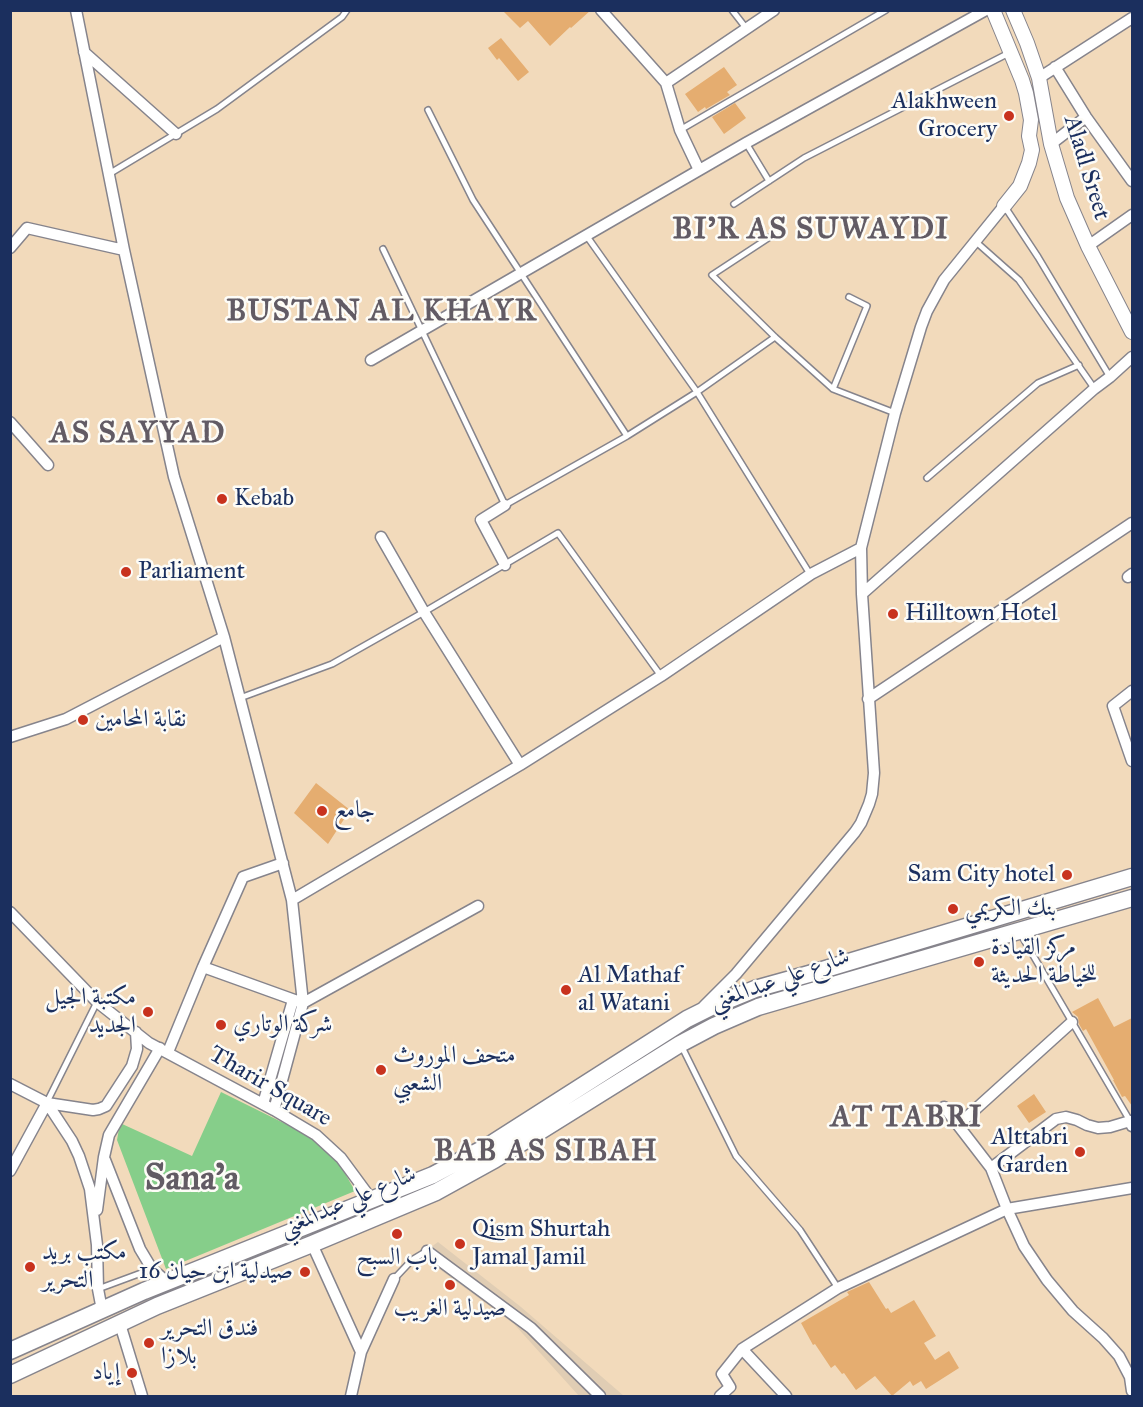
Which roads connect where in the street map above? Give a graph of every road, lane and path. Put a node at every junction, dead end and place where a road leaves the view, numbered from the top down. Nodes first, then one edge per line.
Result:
1 (76, 10) edge
2 (347, 10) edge
3 (601, 10) edge
4 (732, 10) edge
5 (774, 10) edge
6 (886, 10) edge
7 (986, 10) edge
8 (993, 10) edge
9 (1013, 10) edge
10 (1132, 18) edge
11 (747, 29) junction
12 (84, 52) junction
13 (1011, 52) junction
14 (1055, 67) junction
15 (1039, 78) junction
16 (666, 83) junction
17 (428, 110) dead end
18 (1086, 117) junction
19 (680, 130) junction
20 (176, 134) junction
21 (746, 142) junction
22 (1051, 144) junction
23 (699, 170) junction
24 (109, 174) junction
25 (769, 181) junction
26 (1132, 182) edge
27 (734, 204) dead end
28 (1004, 206) junction
29 (1132, 214) edge
30 (779, 231) dead end
31 (586, 235) junction
32 (975, 241) junction
33 (1088, 246) junction
34 (10, 248) edge
35 (383, 249) dead end
36 (124, 250) junction
37 (520, 273) junction
38 (849, 297) dead end
39 (422, 330) junction
40 (1132, 332) edge
41 (775, 337) junction
42 (1132, 357) edge
43 (371, 360) dead end
44 (1078, 365) junction
45 (1110, 377) junction
46 (833, 389) junction
47 (1094, 389) junction
48 (697, 392) junction
49 (895, 413) junction
50 (10, 423) edge
51 (627, 436) junction
52 (48, 465) dead end
53 (927, 478) dead end
54 (505, 505) junction
55 (1132, 523) edge
56 (381, 537) dead end
57 (861, 548) junction
58 (505, 565) junction
59 (811, 574) junction
60 (862, 594) junction
61 (424, 612) junction
62 (224, 637) junction
63 (661, 676) junction
64 (1132, 692) edge
65 (240, 698) junction
66 (868, 699) junction
67 (10, 736) edge
68 (1132, 761) edge
69 (520, 765) junction
70 (283, 863) junction
71 (1132, 876) edge
72 (1132, 898) edge
73 (292, 900) junction
74 (478, 906) dead end
75 (10, 912) edge
76 (1019, 931) junction
77 (203, 967) junction
78 (755, 989) junction
79 (298, 1001) junction
80 (97, 1002) junction
81 (758, 1007) junction
82 (695, 1016) junction
83 (1072, 1022) junction
84 (136, 1032) junction
85 (681, 1044) junction
86 (164, 1050) junction
87 (10, 1084) edge
88 (47, 1103) junction
89 (263, 1104) junction
90 (944, 1107) dead end
91 (274, 1110) junction
92 (1131, 1124) edge
93 (958, 1125) junction
94 (104, 1157) junction
95 (991, 1168) junction
96 (10, 1171) edge
97 (1132, 1188) edge
98 (372, 1200) junction
99 (1007, 1209) junction
100 (94, 1228) junction
101 (312, 1244) junction
102 (427, 1251) joint
103 (152, 1269) junction
104 (394, 1279) joint
105 (166, 1282) junction
106 (838, 1288) junction
107 (98, 1289) junction
108 (102, 1310) junction
109 (120, 1324) junction
110 (742, 1349) junction
111 (10, 1351) edge
112 (361, 1352) junction
113 (10, 1376) edge
114 (1132, 1391) edge
115 (142, 1396) edge
116 (351, 1396) edge
117 (600, 1396) edge
118 (720, 1396) edge
119 (786, 1396) edge

1 - 12 street
2 - 20 lane
3 - 16 street
4 - 11 lane
5 - 11 street
6 - 19 lane
7 - 21 street
8 - 13 street, Aladl Sreet
9 - 15 street, Aladl Sreet
10 - 14 street
11 - 16 street
12 - 20 street
12 - 24 street
13 - 25 lane
13 - 28 street, Aladl Sreet
14 - 15 street
14 - 18 street
15 - 22 street, Aladl Sreet
16 - 19 street
17 - 37 lane
18 - 22 street
18 - 26 street
19 - 23 street
20 - 24 lane
21 - 23 street
21 - 25 lane
22 - 33 street, Aladl Sreet
23 - 31 street
24 - 36 street
25 - 27 lane
28 - 32 street
28 - 45 lane
29 - 33 street
30 - 41 lane
31 - 37 street
31 - 48 lane
32 - 44 lane
32 - 49 street
33 - 40 street, Aladl Sreet
34 - 36 street
35 - 39 lane
36 - 62 street
37 - 39 street
37 - 51 lane
38 - 46 lane
39 - 43 street
39 - 54 lane
41 - 46 lane
41 - 48 lane
42 - 45 street
44 - 47 lane
44 - 53 lane
45 - 47 street
46 - 49 lane
47 - 60 street
48 - 51 lane
48 - 59 lane
49 - 57 street
50 - 52 street
51 - 54 lane
54 - 58 street
55 - 66 street
56 - 61 street
57 - 59 street
57 - 60 street
58 - 61 lane
58 - 63 lane
59 - 63 street
60 - 66 street
61 - 65 lane
61 - 69 street
62 - 65 street
62 - 67 street
63 - 69 street
64 - 68 street
65 - 70 street
66 - 82 street
69 - 73 street
70 - 73 street
70 - 77 street
71 - 78 main road, شارع علي عبدالمغني
72 - 76 main road, شارع علي عبدالمغني
73 - 79 street
74 - 79 street
75 - 80 street, Tharir Square
76 - 81 main road, شارع علي عبدالمغني
76 - 83 lane
77 - 79 street
77 - 86 street
78 - 81 main road
78 - 82 main road, شارع علي عبدالمغني
79 - 89 street
79 - 91 street
80 - 84 street, Tharir Square
80 - 88 lane
81 - 85 main road, شارع علي عبدالمغني
82 - 98 main road, شارع علي عبدالمغني
83 - 92 lane
83 - 93 street
84 - 86 street, Tharir Square
84 - 88 street
85 - 101 main road, شارع علي عبدالمغني
85 - 106 lane
86 - 89 street, Tharir Square
86 - 94 street
87 - 88 street
88 - 96 street
88 - 100 street
89 - 91 street, Tharir Square
90 - 93 street
91 - 98 street, Tharir Square
92 - 95 street
93 - 95 street
94 - 100 street
94 - 103 street
95 - 99 street
97 - 99 street
98 - 105 main road, شارع علي عبدالمغني
99 - 106 street
99 - 114 street
100 - 107 street
101 - 109 main road, شارع علي عبدالمغني
101 - 112 street
102 - 104 lane
102 - 117 street
103 - 105 street
103 - 107 lane
104 - 112 street
105 - 108 main road, شارع علي عبدالمغني
106 - 110 street
107 - 108 street
108 - 111 main road, شارع علي عبدالمغني
109 - 113 main road, شارع علي عبدالمغني
109 - 115 street
110 - 118 street
110 - 119 street
112 - 116 street

